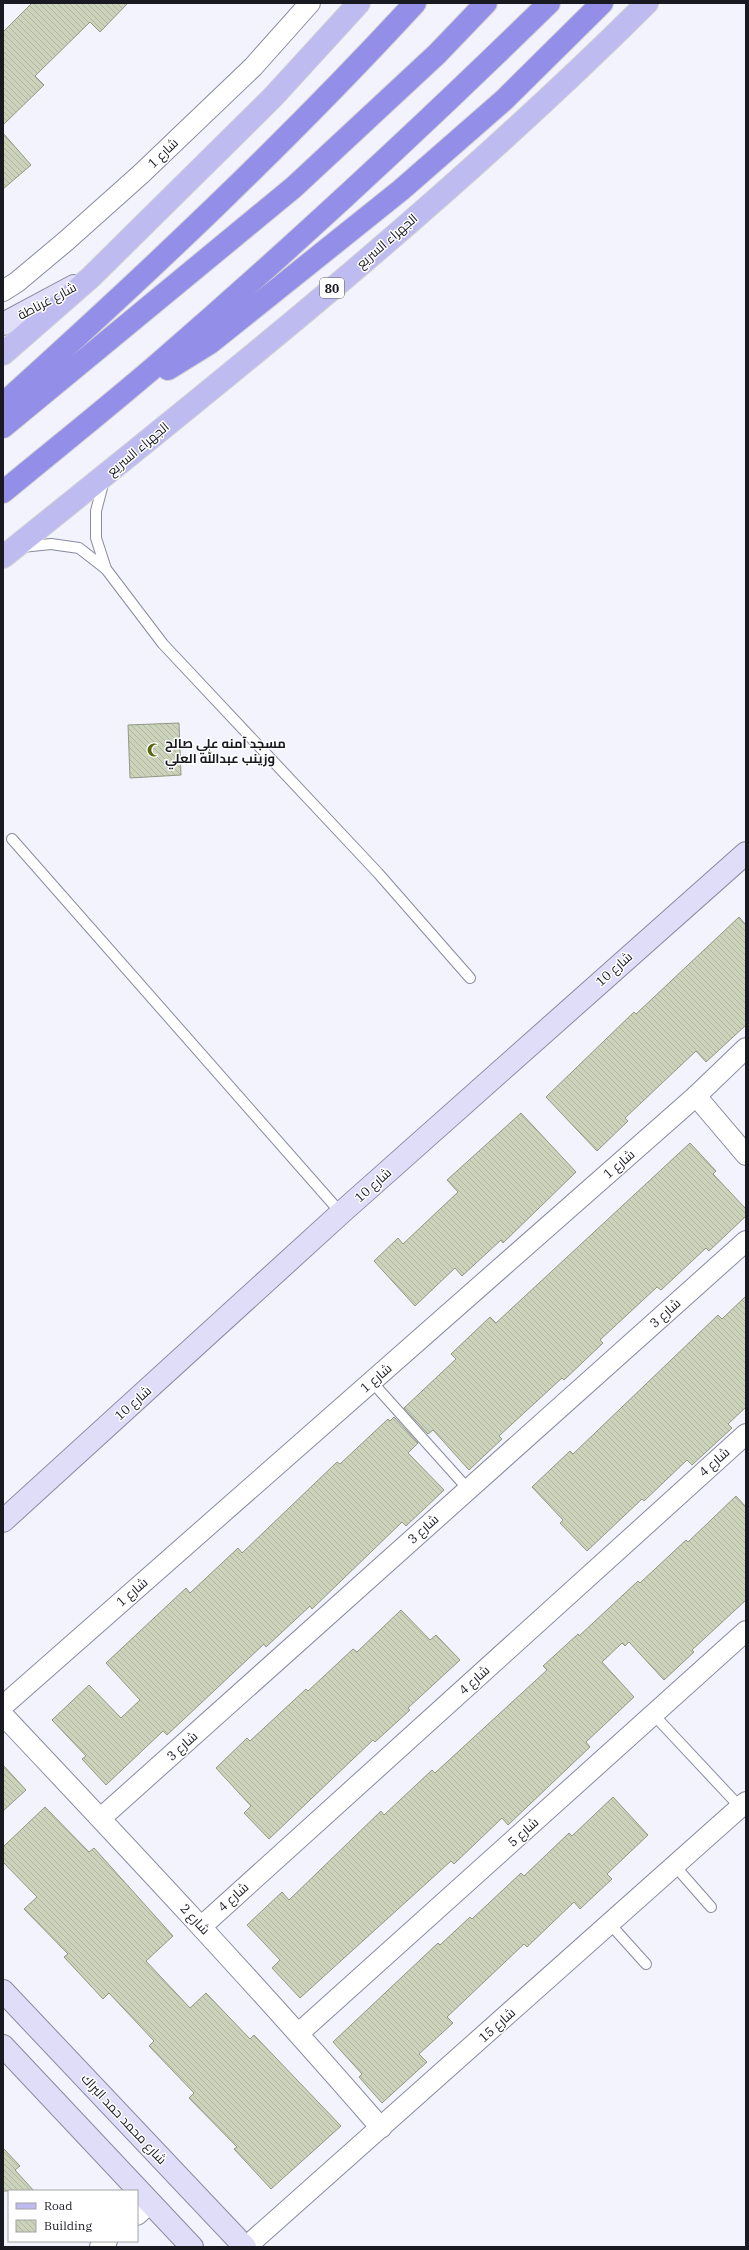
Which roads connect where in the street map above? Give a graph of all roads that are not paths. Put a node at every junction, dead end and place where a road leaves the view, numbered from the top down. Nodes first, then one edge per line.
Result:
1 (310, 3) edge
2 (359, 3) edge
3 (415, 3) edge
4 (486, 3) edge
5 (549, 3) edge
6 (602, 3) edge
7 (647, 3) edge
8 (91, 277) junction
9 (3, 291) edge
10 (3, 324) edge
11 (3, 354) edge
12 (119, 396) junction
13 (3, 404) edge
14 (3, 427) edge
15 (104, 478) junction
16 (3, 492) edge
17 (9, 553) edge
18 (106, 569) junction
19 (12, 839) dead end
20 (744, 859) edge
21 (470, 978) dead end
22 (746, 1048) edge
23 (696, 1096) junction
24 (746, 1155) edge
25 (341, 1213) junction
26 (746, 1241) edge
27 (372, 1382) junction
28 (746, 1434) edge
29 (468, 1489) junction
30 (3, 1521) edge
31 (746, 1631) edge
32 (3, 1706) edge
33 (653, 1714) junction
34 (3, 1715) edge
35 (743, 1805) edge
36 (101, 1818) junction
37 (675, 1866) junction
38 (711, 1907) dead end
39 (610, 1924) junction
40 (202, 1926) junction
41 (646, 1964) dead end
42 (3, 1991) edge
43 (10, 2008) edge
44 (299, 2033) junction
45 (3, 2046) edge
46 (381, 2128) junction
47 (128, 2190) edge
48 (144, 2209) edge
49 (192, 2247) edge
50 (245, 2247) edge

1 - 9 street, شارع 1
2 - 8 main road
3 - 13 highway
4 - 14 highway
5 - 12 highway
6 - 12 highway
7 - 15 main road, الجهراء السريع / 80
8 - 10 street, شارع غرناطة
8 - 11 main road
12 - 16 highway
15 - 17 main road, الجهراء السريع / 80
15 - 18 lane
17 - 18 lane
18 - 21 lane
19 - 25 lane
20 - 25 street, شارع 10
22 - 23 street, شارع 1
23 - 24 street
23 - 27 street, شارع 1
25 - 30 street, شارع 10
26 - 29 street, شارع 3
27 - 29 lane
27 - 32 street, شارع 1
28 - 40 street, شارع 4
29 - 36 street, شارع 3
31 - 33 street, شارع 5
33 - 35 lane
33 - 44 street, شارع 5
34 - 36 street, شارع 2
35 - 37 street, شارع 15
36 - 40 street, شارع 2
37 - 38 lane
37 - 39 street, شارع 15
39 - 41 lane
39 - 46 street, شارع 15
40 - 44 street, شارع 2
42 - 43 street, شارع محمد حمد البراك
43 - 50 street, شارع محمد حمد البراك
44 - 46 street, شارع 2
45 - 47 street
46 - 50 street, شارع 15
48 - 49 street

